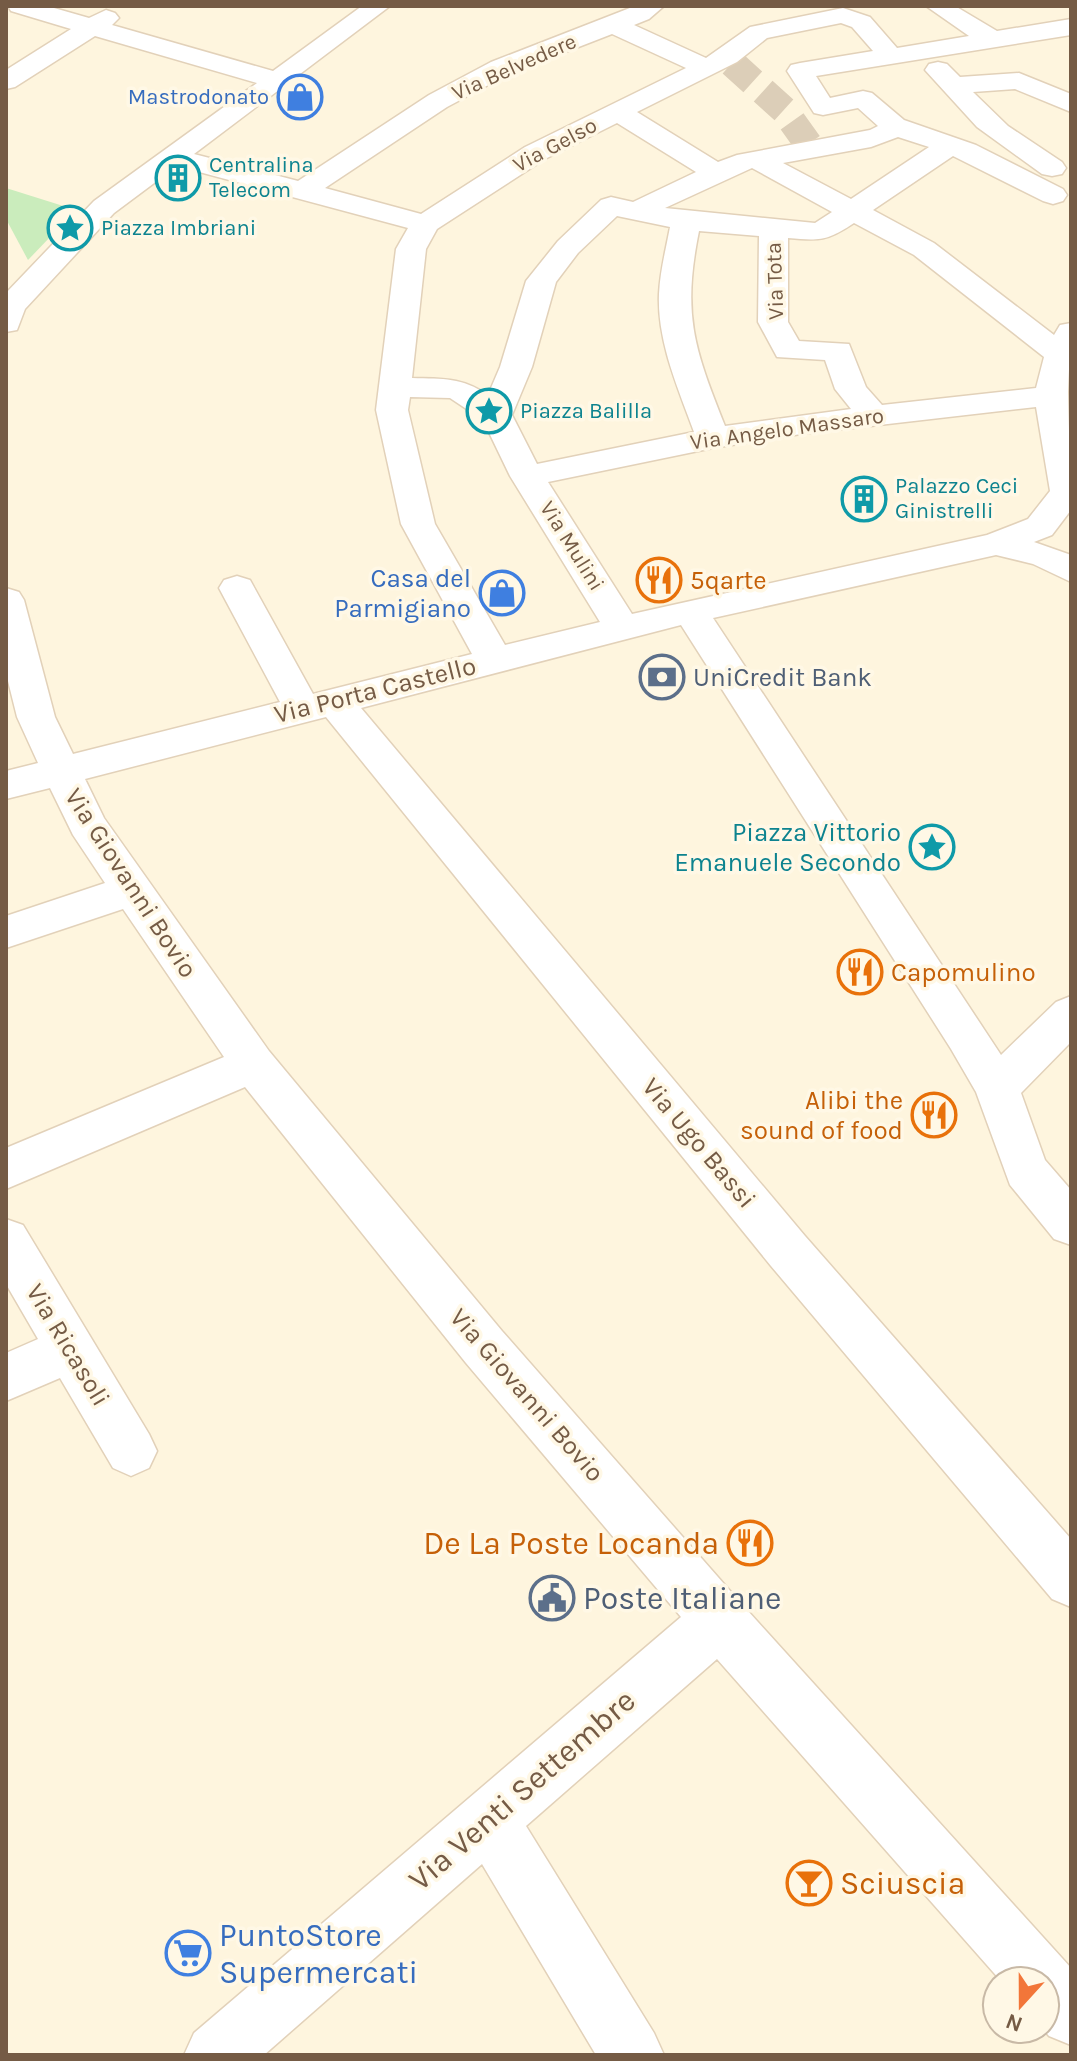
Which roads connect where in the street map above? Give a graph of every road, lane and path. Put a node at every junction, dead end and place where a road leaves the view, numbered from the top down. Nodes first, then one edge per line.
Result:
1 (20, 6) edge
2 (125, 6) edge
3 (378, 6) edge
4 (652, 6) edge
5 (938, 6) edge
6 (1051, 6) edge
7 (840, 11) edge
8 (1071, 13) edge
9 (612, 24) junction
10 (92, 27) junction
11 (1071, 27) edge
12 (992, 39) junction
13 (918, 52) junction
14 (891, 57) junction
15 (722, 63) junction
16 (276, 80) junction
17 (6, 81) edge
18 (954, 85) junction
19 (1071, 104) edge
20 (618, 112) junction
21 (894, 126) junction
22 (951, 145) junction
23 (171, 156) junction
24 (757, 160) junction
25 (715, 172) junction
26 (302, 191) junction
27 (1062, 205) edge
28 (622, 209) junction
29 (850, 211) junction
30 (686, 221) junction
31 (425, 224) junction
32 (774, 228) junction
33 (7, 310) edge
34 (1065, 343) edge
35 (395, 387) junction
36 (1049, 396) junction
37 (496, 415) junction
38 (874, 416) junction
39 (713, 438) junction
40 (525, 470) junction
41 (996, 544) junction
42 (1071, 570) edge
43 (237, 588) dead end
44 (6, 600) edge
45 (690, 611) junction
46 (622, 627) junction
47 (494, 659) junction
48 (318, 704) junction
49 (59, 772) junction
50 (6, 785) edge
51 (130, 891) junction
52 (6, 932) edge
53 (1071, 1014) edge
54 (253, 1064) junction
55 (997, 1088) junction
56 (6, 1169) edge
57 (1071, 1224) edge
58 (6, 1240) edge
59 (70, 1349) junction
60 (6, 1378) edge
61 (131, 1451) dead end
62 (1071, 1580) edge
63 (720, 1620) junction
64 (488, 1818) junction
65 (1027, 1965) edge
66 (216, 2055) edge
67 (632, 2055) edge

1 - 10 street
2 - 10 street
3 - 16 street
4 - 9 street, Via Belvedere
5 - 12 street
6 - 8 street
7 - 14 street
7 - 15 street, Via Gelso
9 - 15 street
9 - 26 street, Via Belvedere
10 - 16 street
10 - 17 street
11 - 12 street
12 - 13 street
13 - 14 street
13 - 18 street
14 - 21 street
15 - 20 street, Via Gelso
16 - 23 street
18 - 19 street
18 - 27 street
20 - 25 street
20 - 31 street, Via Gelso
21 - 22 street
21 - 24 street
22 - 27 street
22 - 29 street
23 - 26 street
23 - 33 street
24 - 25 street
24 - 29 street
25 - 28 street
26 - 31 street
28 - 30 street
28 - 37 street
29 - 32 street
29 - 34 street
30 - 32 street
30 - 39 street
31 - 35 street
32 - 38 street, Via Tota
34 - 36 street
35 - 37 street
35 - 47 street
36 - 38 street, Via Angelo Massaro
36 - 41 street
37 - 40 street
38 - 39 street, Via Angelo Massaro
39 - 40 street, Via Angelo Massaro
40 - 46 street, Via Mulini
41 - 42 street
41 - 45 street
43 - 48 street, Via Ugo Bassi
44 - 49 street, Via Giovanni Bovio
45 - 46 street, Via Porta Castello
45 - 55 street
46 - 47 street, Via Porta Castello
47 - 48 street, Via Porta Castello
48 - 49 street, Via Porta Castello
48 - 62 street, Via Ugo Bassi
49 - 50 street, Via Porta Castello
49 - 51 street, Via Giovanni Bovio
51 - 52 street
51 - 54 street, Via Giovanni Bovio
53 - 55 street
54 - 56 street
54 - 63 street, Via Giovanni Bovio
55 - 57 street
58 - 59 street, Via Ricasoli
59 - 60 street
59 - 61 street, Via Ricasoli
63 - 64 street, Via Venti Settembre
63 - 65 street, Via Giovanni Bovio
64 - 66 street, Via Venti Settembre
64 - 67 street

